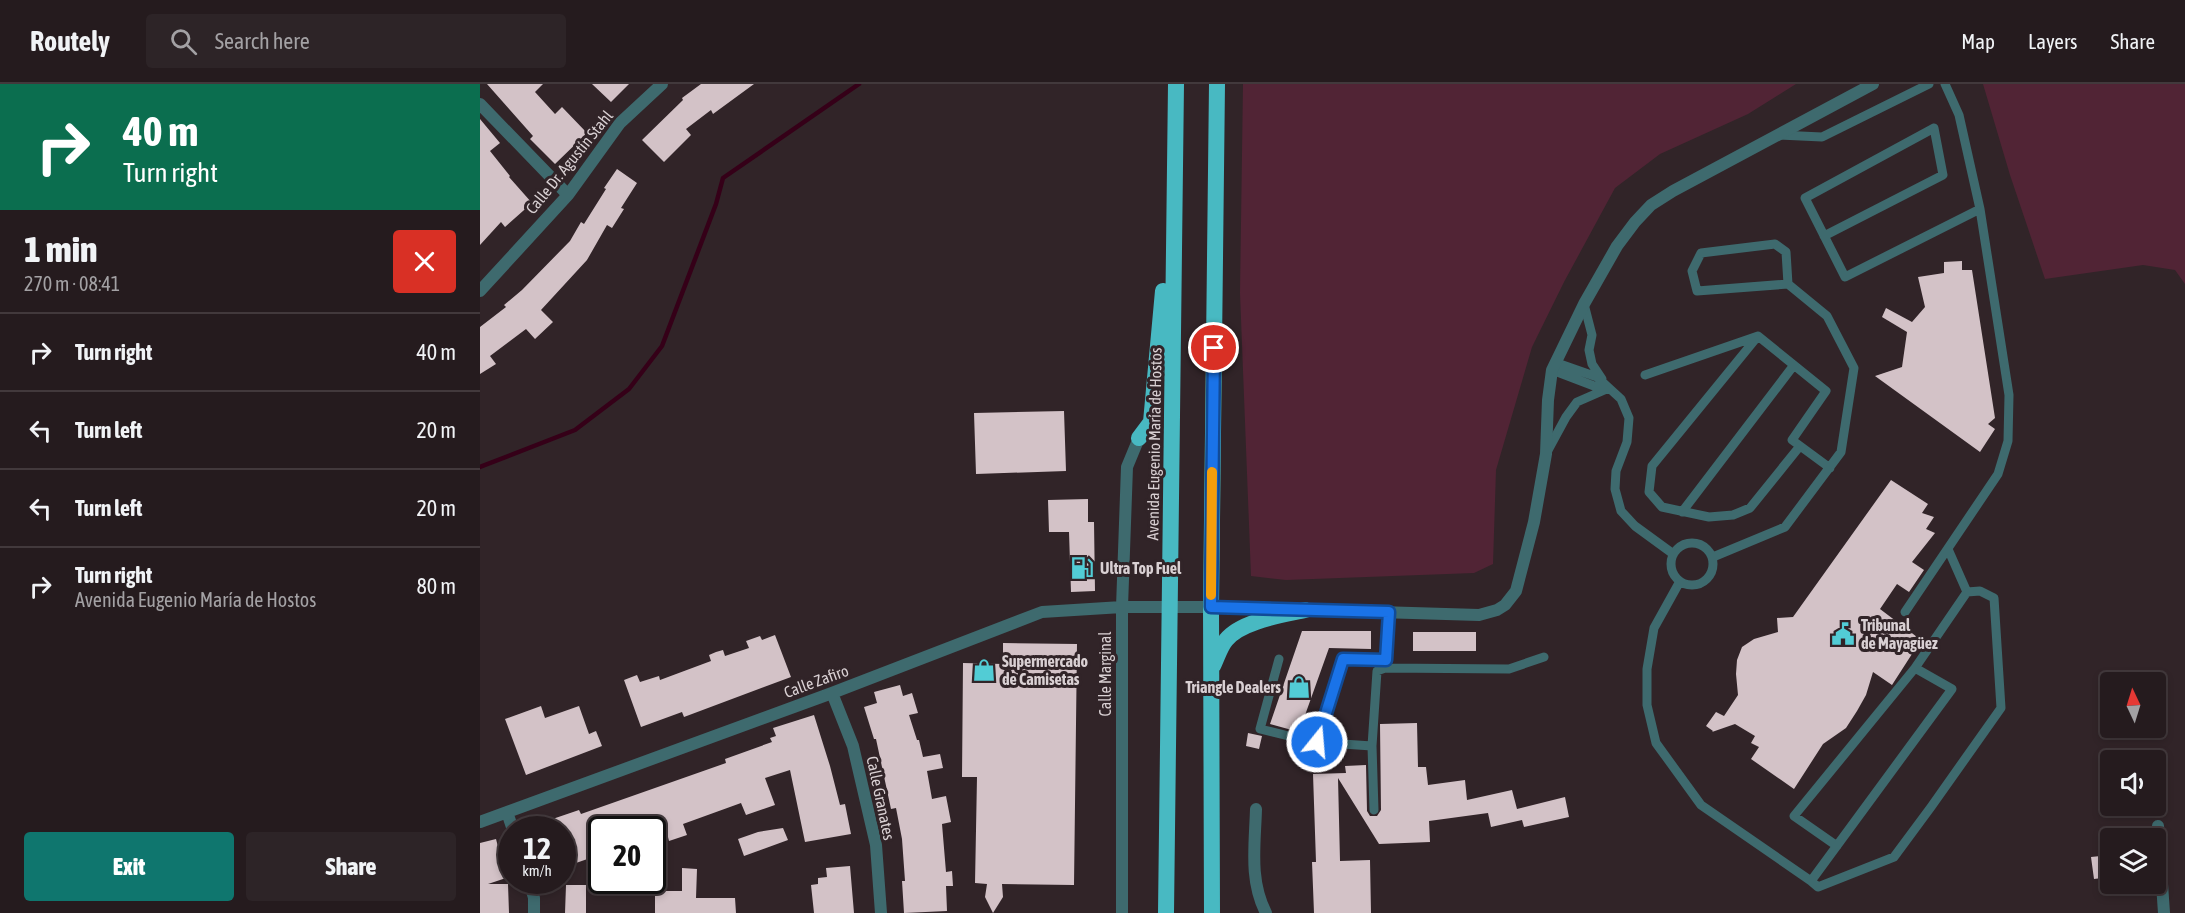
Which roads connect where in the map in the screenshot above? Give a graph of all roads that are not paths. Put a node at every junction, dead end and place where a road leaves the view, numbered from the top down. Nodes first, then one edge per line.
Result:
1 (661, 84) edge
2 (1176, 84) edge
3 (1217, 84) edge
4 (1873, 84) edge
5 (1929, 84) edge
6 (1945, 84) edge
7 (480, 104) edge
8 (1779, 135) junction
9 (1174, 176) junction
10 (567, 195) junction
11 (1980, 209) junction
12 (1824, 236) junction
13 (1788, 284) junction
14 (480, 291) edge
15 (1584, 304) junction
16 (1758, 336) junction
17 (1794, 365) junction
18 (1555, 367) junction
19 (1645, 375) dead end
20 (1609, 388) junction
21 (1139, 438) joint
22 (1800, 446) junction
23 (1546, 454) junction
24 (1830, 468) junction
25 (1682, 512) junction
26 (1948, 549) junction
27 (1672, 553) junction
28 (1713, 557) junction
29 (1679, 583) junction
30 (1967, 592) junction
31 (1122, 607) junction
32 (1170, 607) junction
33 (1211, 607) junction
34 (1305, 610) junction
35 (1389, 612) junction
36 (1905, 612) dead end
37 (1544, 657) dead end
38 (1278, 659) dead end
39 (1385, 664) junction
40 (1915, 668) junction
41 (1211, 669) junction
42 (832, 693) junction
43 (1317, 742) junction
44 (1372, 746) junction
45 (1256, 809) dead end
46 (1374, 810) dead end
47 (507, 812) junction
48 (508, 816) edge
49 (480, 822) edge
50 (2158, 826) dead end
51 (1837, 846) junction
52 (1812, 881) junction
53 (533, 894) edge
54 (534, 913) edge
55 (881, 913) edge
56 (1122, 913) edge
57 (1166, 913) edge
58 (1212, 913) edge
59 (1266, 913) edge
60 (2164, 913) edge

1 - 10 street, Calle Dr. Agustín Stahl
2 - 9 highway, Avenida Eugenio María de Hostos
3 - 33 highway
4 - 8 street, Calle Zafiro
5 - 8 lane
6 - 11 lane
7 - 10 street
8 - 15 street, Calle Zafiro
9 - 21 highway
9 - 32 highway, Avenida Eugenio María de Hostos
10 - 14 street, Calle Dr. Agustín Stahl
11 - 12 lane
11 - 26 lane
12 - 12 lane
13 - 13 lane
13 - 24 lane
15 - 18 street, Calle Zafiro
15 - 20 lane
16 - 17 lane
16 - 19 lane
16 - 25 lane
17 - 22 lane
17 - 25 lane
18 - 20 lane
18 - 23 street, Calle Zafiro
20 - 23 lane
20 - 27 lane
21 - 31 street, Calle Marginal
22 - 24 lane
22 - 25 lane
23 - 35 street, Calle Zafiro
24 - 28 lane
26 - 30 lane
26 - 36 lane
27 - 28 lane
27 - 29 lane
28 - 29 lane
29 - 52 lane
30 - 40 lane
30 - 52 lane
31 - 32 street, Calle Zafiro
31 - 42 street, Calle Zafiro
31 - 56 street, Calle Marginal
32 - 33 street, Calle Zafiro
32 - 57 highway, Avenida Eugenio María de Hostos
33 - 34 street, Calle Zafiro
33 - 41 highway
34 - 35 street, Calle Zafiro
34 - 41 highway
35 - 39 lane
37 - 39 lane
38 - 43 lane
39 - 43 lane
39 - 44 lane
40 - 51 lane
40 - 51 lane
41 - 58 highway
42 - 47 street, Calle Zafiro
42 - 55 street, Calle Granates
43 - 44 lane
44 - 46 lane
45 - 59 street
47 - 48 street
47 - 49 street, Calle Zafiro
50 - 60 street
51 - 52 lane
53 - 54 street

